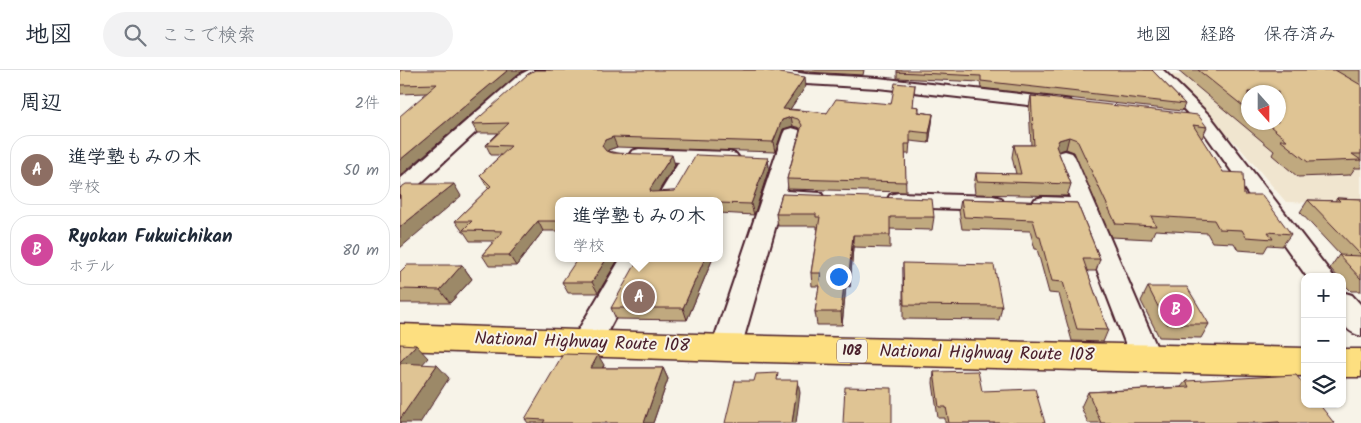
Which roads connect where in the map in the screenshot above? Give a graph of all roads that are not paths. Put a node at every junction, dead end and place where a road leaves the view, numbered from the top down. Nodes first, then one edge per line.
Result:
1 (541, 70) edge
2 (753, 70) edge
3 (1154, 70) edge
4 (874, 77) edge
5 (1077, 106) edge
6 (1174, 116) edge
7 (1204, 120) junction
8 (792, 134) dead end
9 (617, 154) edge
10 (692, 157) junction
11 (1065, 157) dead end
12 (766, 160) junction
13 (400, 190) edge
14 (668, 197) edge
15 (774, 197) junction
16 (832, 199) edge
17 (881, 200) edge
18 (1085, 205) junction
19 (632, 262) edge
20 (1318, 273) edge
21 (1346, 307) edge
22 (1361, 325) edge
23 (400, 337) edge
24 (585, 344) junction
25 (726, 348) junction
26 (1146, 357) junction
27 (1301, 362) edge
28 (1346, 363) edge
29 (1361, 363) edge

1 - 13 street
2 - 4 street
3 - 7 street
4 - 5 street
6 - 7 street
7 - 20 street
8 - 12 street
9 - 10 street
10 - 12 street
10 - 14 street
11 - 18 street
12 - 15 street
15 - 16 street
15 - 25 street
17 - 18 street
18 - 26 street
19 - 24 street
21 - 22 street
23 - 24 highway, National Highway Route 108 / 108
24 - 25 highway, National Highway Route 108 / 108
25 - 26 highway, National Highway Route 108 / 108
26 - 27 highway, National Highway Route 108 / 108
28 - 29 highway

